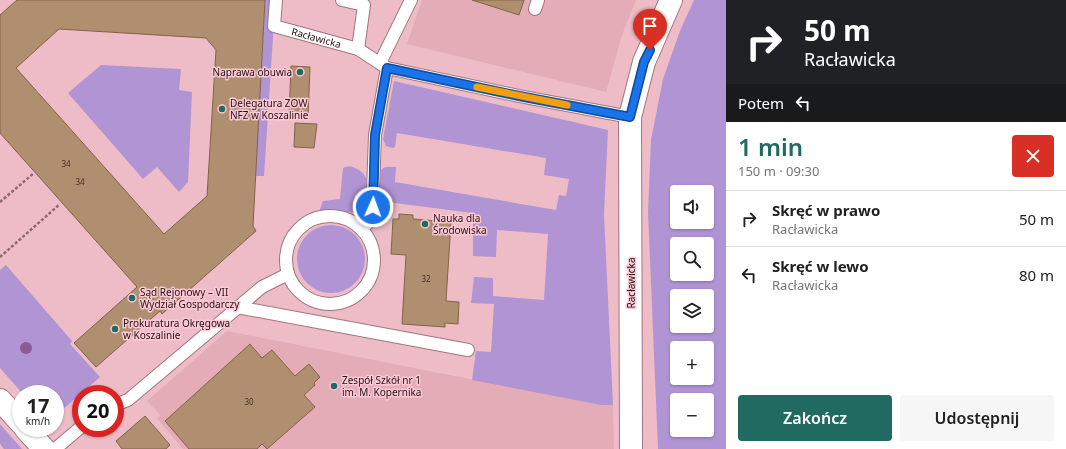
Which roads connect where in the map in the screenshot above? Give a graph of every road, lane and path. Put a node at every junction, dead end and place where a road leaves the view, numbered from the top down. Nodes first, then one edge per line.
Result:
1 (276, 0) edge
2 (342, 0) edge
3 (411, 0) edge
4 (671, 0) edge
5 (358, 49) junction
6 (384, 65) junction
7 (630, 117) junction
8 (34, 173) dead end
9 (0, 202) edge
10 (60, 204) dead end
11 (361, 229) junction
12 (0, 257) edge
13 (288, 274) junction
14 (237, 307) junction
15 (468, 350) dead end
16 (0, 400) edge
17 (124, 402) edge
18 (12, 413) edge
19 (72, 435) edge
20 (33, 437) edge
21 (44, 449) edge
22 (55, 449) edge
23 (631, 449) edge

1 - 5 lane, Racławicka
2 - 5 lane
3 - 6 lane
4 - 7 street, Racławicka
5 - 6 lane, Racławicka
6 - 7 lane, Racławicka
6 - 11 lane
7 - 23 street, Racławicka
8 - 9 path
10 - 12 path
11 - 13 lane
11 - 13 lane
13 - 14 lane
14 - 15 lane
14 - 17 lane
16 - 18 street
19 - 22 lane
20 - 21 street

